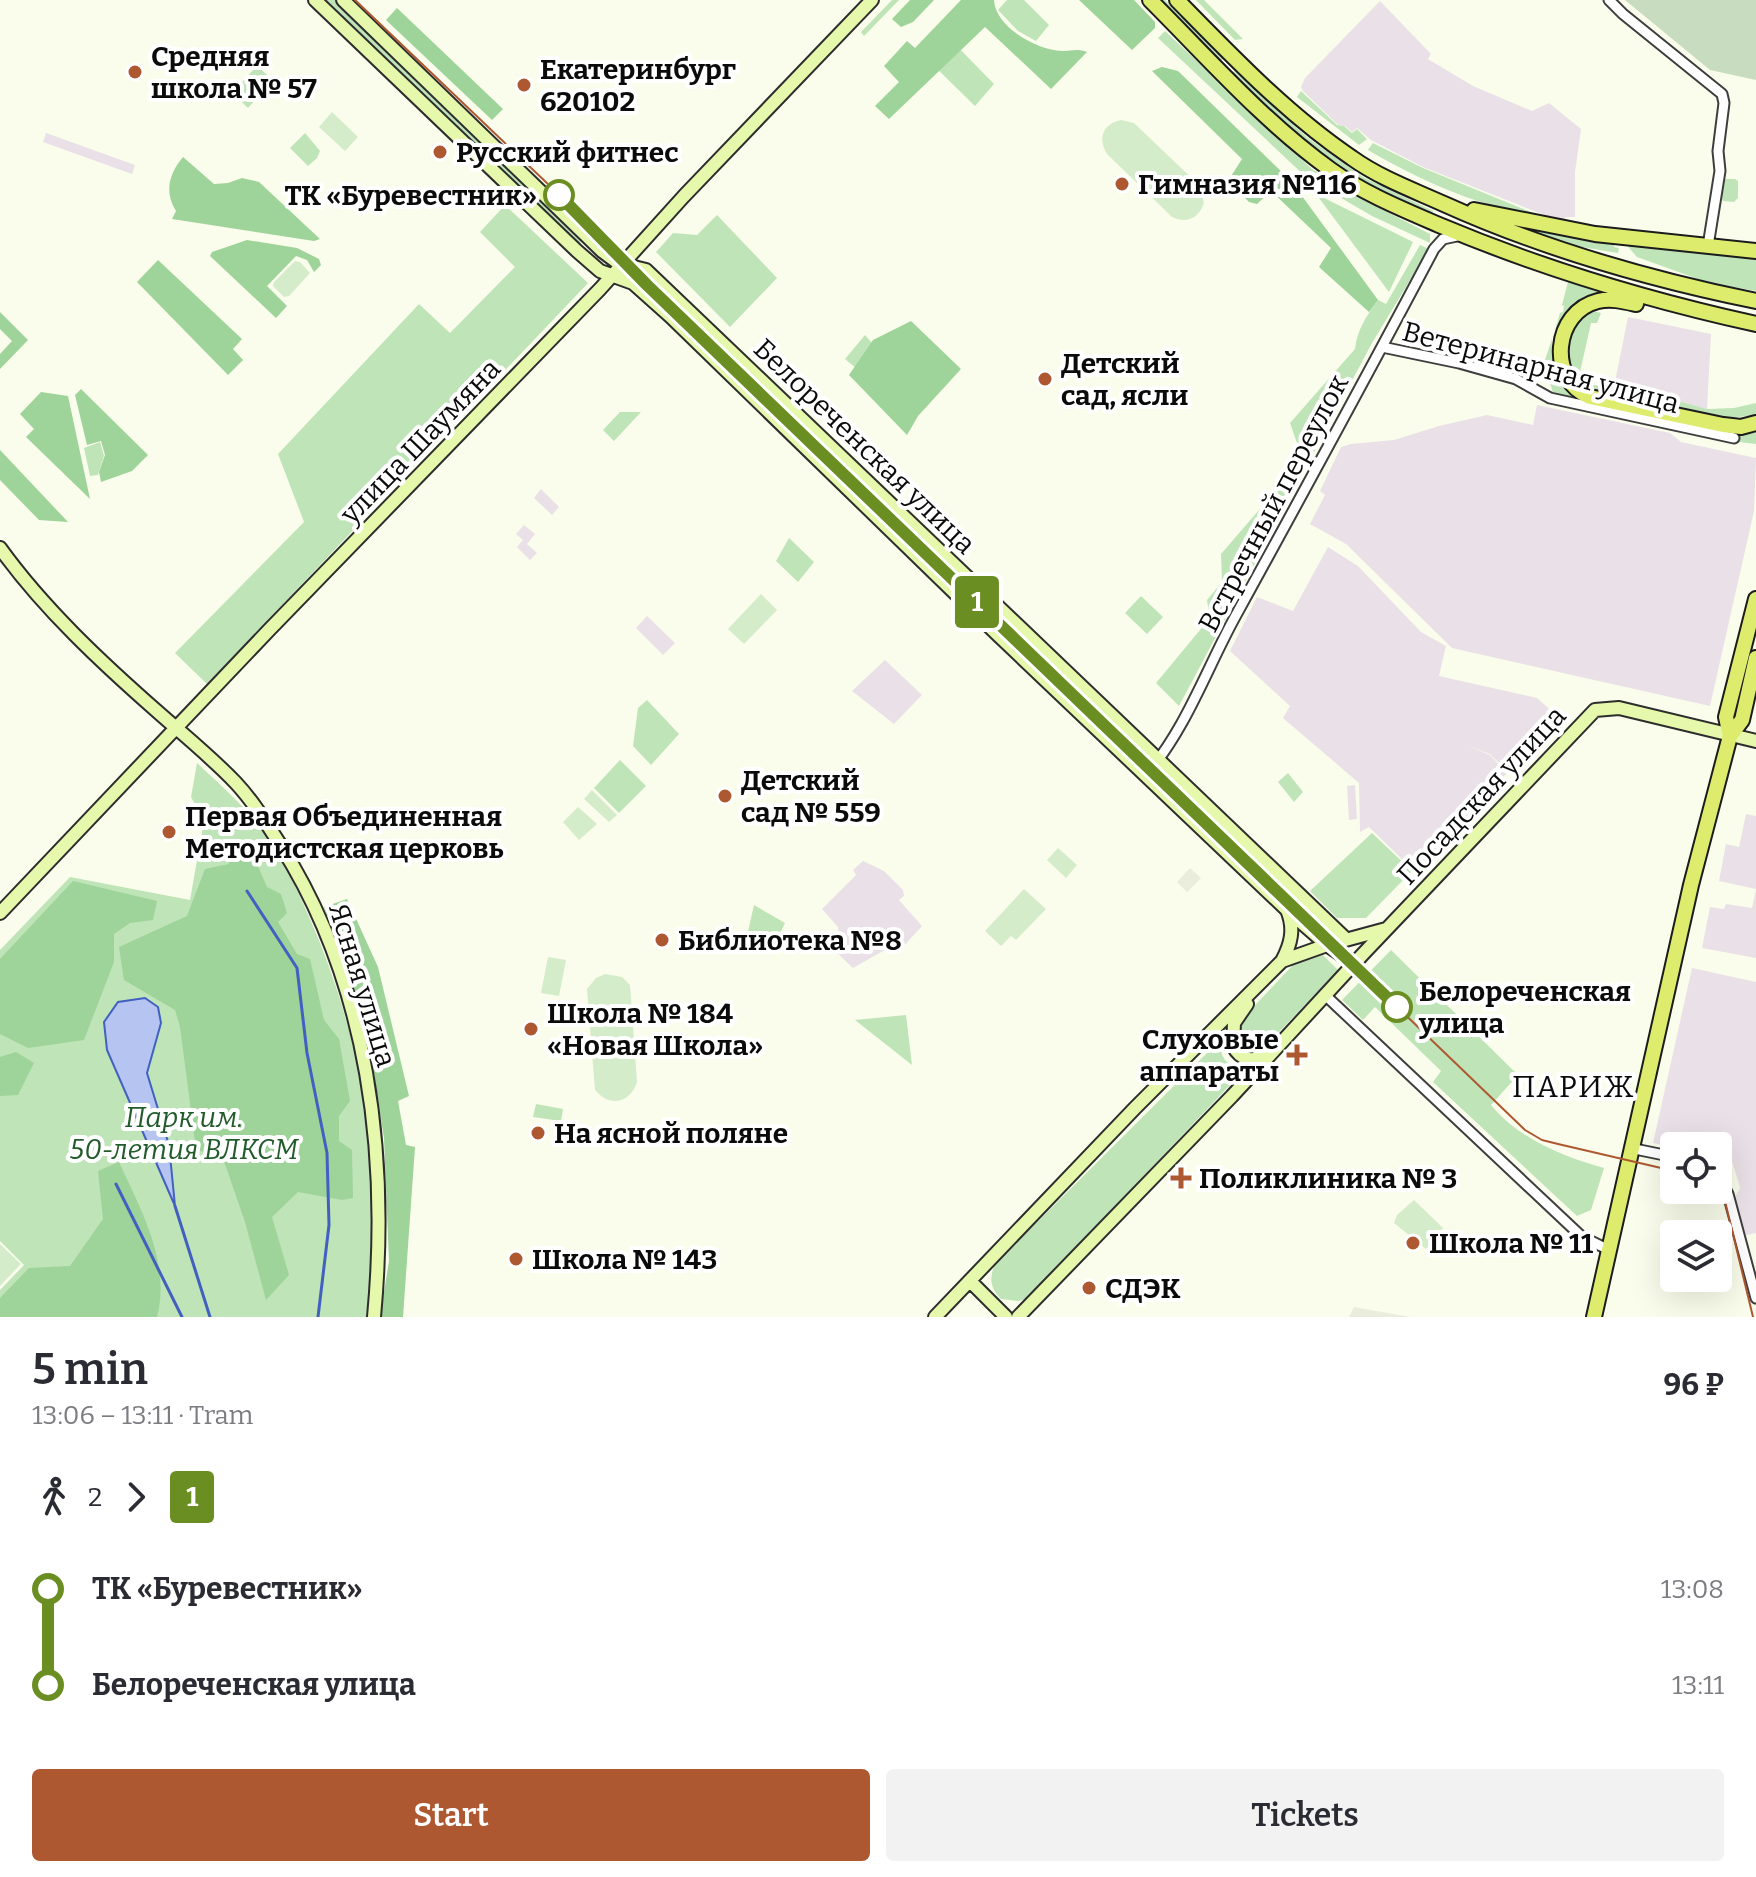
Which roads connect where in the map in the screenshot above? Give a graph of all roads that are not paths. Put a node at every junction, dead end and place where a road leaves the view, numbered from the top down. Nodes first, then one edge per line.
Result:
1 (315, 0) edge
2 (343, 0) edge
3 (872, 0) edge
4 (1150, 0) edge
5 (1177, 0) edge
6 (1609, 0) edge
7 (1452, 208) junction
8 (1424, 218) junction
9 (1443, 227) junction
10 (1470, 238) junction
11 (1708, 246) junction
12 (1434, 249) junction
13 (1756, 251) edge
14 (622, 264) junction
15 (612, 275) junction
16 (1756, 301) edge
17 (1683, 308) junction
18 (1756, 324) edge
19 (1382, 347) junction
20 (1756, 423) edge
21 (1734, 438) dead end
22 (0, 548) edge
23 (1756, 599) edge
24 (1756, 658) edge
25 (177, 729) junction
26 (1730, 736) junction
27 (1756, 741) edge
28 (1158, 761) junction
29 (1146, 775) junction
30 (1287, 910) junction
31 (0, 913) edge
32 (1386, 929) junction
33 (1346, 939) junction
34 (1327, 945) junction
35 (1282, 961) junction
36 (1354, 963) junction
37 (1255, 987) junction
38 (1325, 995) junction
39 (1293, 1029) junction
40 (1630, 1148) junction
41 (1660, 1154) edge
42 (1731, 1204) edge
43 (1609, 1250) junction
44 (970, 1281) junction
45 (1756, 1298) edge
46 (374, 1317) edge
47 (935, 1317) edge
48 (1006, 1317) edge
49 (1018, 1317) edge
50 (1594, 1317) edge

1 - 15 street, Белореченская улица
2 - 14 street, Белореченская улица
3 - 14 street, улица Шаумяна
4 - 8 main road
5 - 7 main road
6 - 11 street
7 - 9 street
7 - 11 main road
7 - 16 main road
8 - 9 main road
8 - 12 street
9 - 10 main road
10 - 12 street
10 - 17 main road
11 - 13 main road
12 - 19 street, Встречный переулок
14 - 15 street, улица Шаумяна
14 - 28 street, Белореченская улица
15 - 25 street, улица Шаумяна
15 - 29 street, Белореченская улица
17 - 18 main road
17 - 20 main road
19 - 21 street, Ветеринарная улица
19 - 28 street, Встречный переулок
22 - 25 street, Ясная улица
23 - 26 main road
24 - 26 main road
25 - 31 street, улица Шаумяна
25 - 46 street, Ясная улица
26 - 27 street, Посадская улица
26 - 32 street, Посадская улица
26 - 40 main road
28 - 29 street, Встречный переулок
28 - 33 street, Белореченская улица
29 - 30 street, Белореченская улица
30 - 34 street
30 - 35 street
32 - 33 street, Посадская улица
32 - 36 street, Посадская улица
33 - 34 street, Посадская улица
33 - 36 street
34 - 35 street, Посадская улица
34 - 36 street
35 - 37 street, Посадская улица
36 - 38 street, Посадская улица
37 - 39 street, Посадская улица
37 - 44 street, Посадская улица
38 - 39 street, Посадская улица
38 - 43 street
39 - 49 street, Посадская улица
40 - 41 street
40 - 43 main road
42 - 45 street
43 - 50 main road
44 - 47 street, Посадская улица
44 - 48 street

